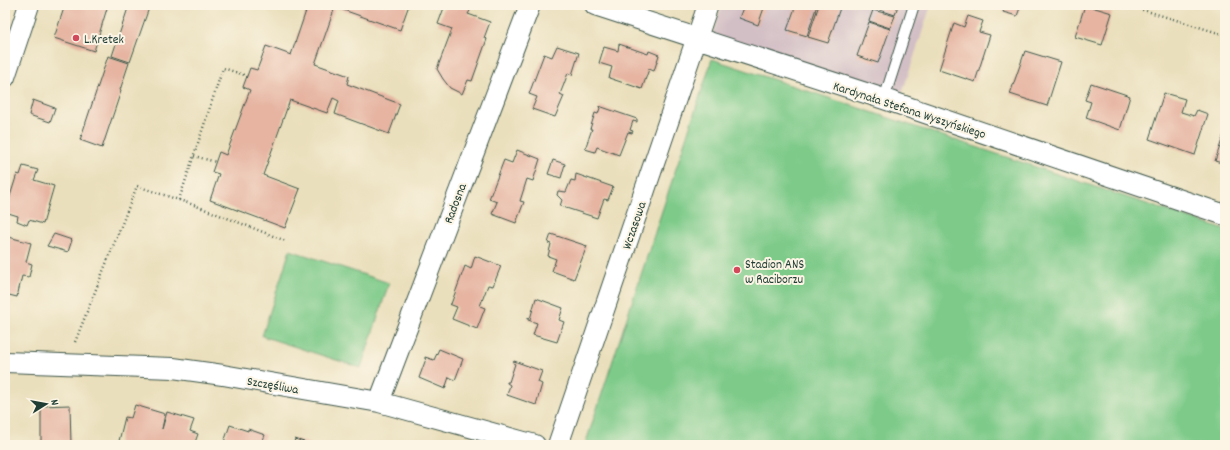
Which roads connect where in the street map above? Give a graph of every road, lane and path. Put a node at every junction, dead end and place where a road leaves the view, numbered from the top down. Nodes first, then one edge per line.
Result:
1 (29, 5) edge
2 (530, 5) edge
3 (595, 5) edge
4 (708, 5) edge
5 (914, 5) edge
6 (1127, 5) edge
7 (1225, 35) edge
8 (696, 39) junction
9 (247, 76) dead end
10 (5, 77) edge
11 (884, 99) junction
12 (194, 156) junction
13 (216, 162) dead end
14 (179, 200) junction
15 (1225, 215) edge
16 (286, 240) dead end
17 (5, 362) edge
18 (67, 364) junction
19 (379, 402) junction
20 (535, 445) edge
21 (558, 445) edge

1 - 10 street
2 - 19 street, Radosna
3 - 8 street, Kardynała Stefana Wyszyńskiego
4 - 8 street, Wczasowa
5 - 11 lane
6 - 7 path
8 - 11 street, Kardynała Stefana Wyszyńskiego
8 - 21 street, Wczasowa
9 - 12 path
11 - 15 street, Kardynała Stefana Wyszyńskiego
12 - 13 path
12 - 14 path
14 - 16 path
14 - 18 path
17 - 18 street, Szczęśliwa
18 - 19 street, Szczęśliwa
19 - 20 street, Szczęśliwa

